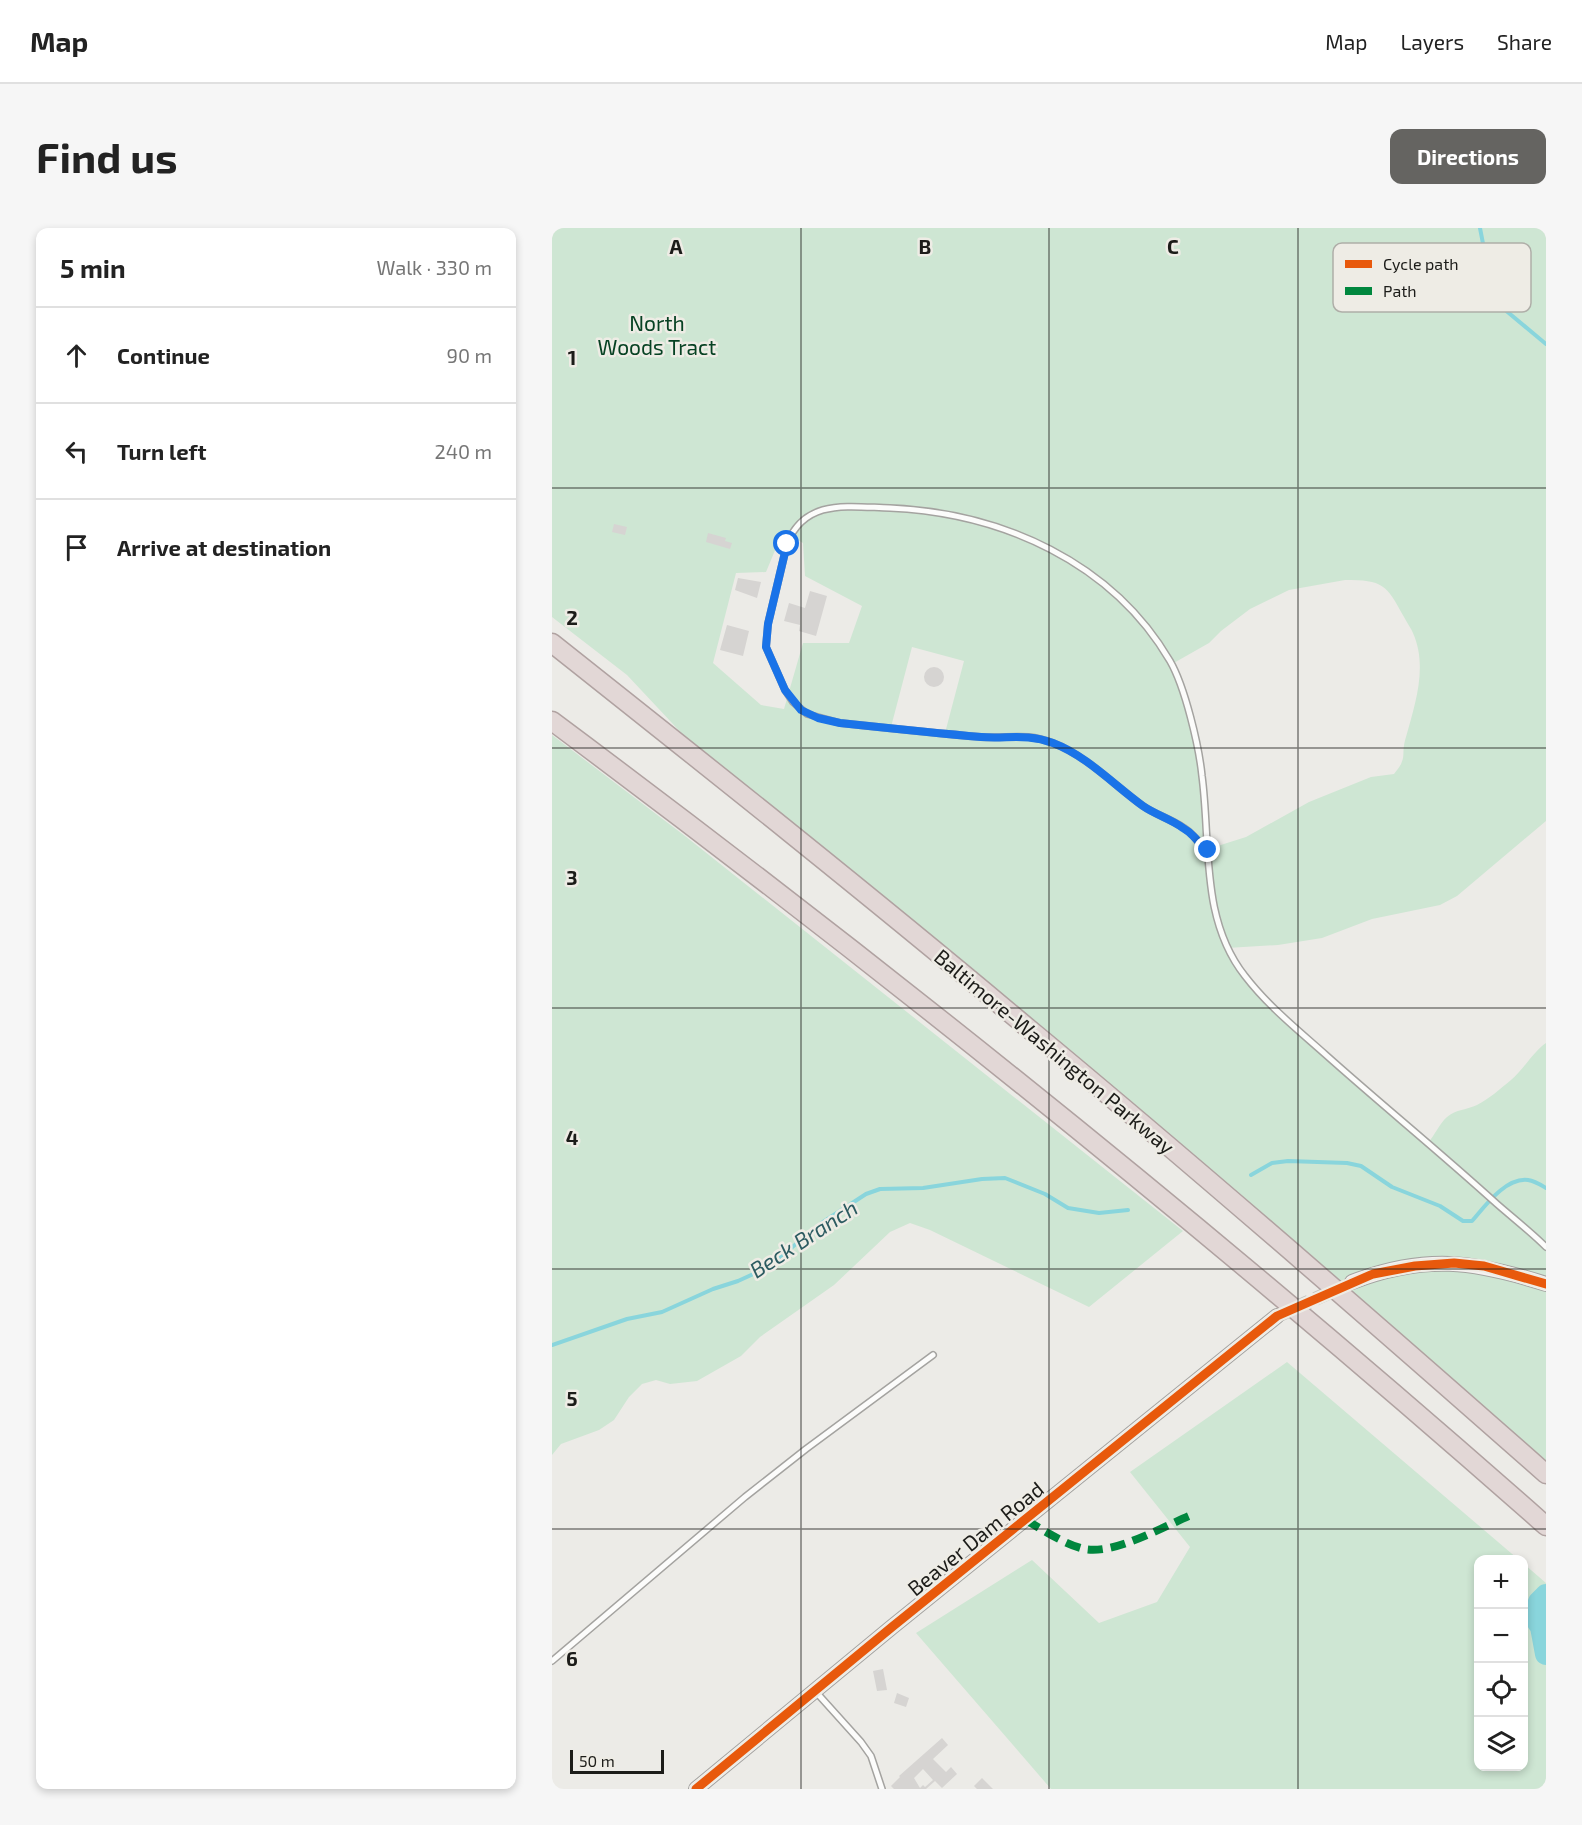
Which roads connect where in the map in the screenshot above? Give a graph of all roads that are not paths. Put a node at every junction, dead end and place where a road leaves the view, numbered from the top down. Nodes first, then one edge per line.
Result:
1 (552, 643) edge
2 (552, 722) edge
3 (1208, 854) junction
4 (1546, 1247) edge
5 (1352, 1282) tunnel mouth
6 (1546, 1284) edge
7 (1277, 1316) tunnel mouth
8 (933, 1355) dead end
9 (1546, 1474) edge
10 (1546, 1526) edge
11 (552, 1660) edge
12 (815, 1691) junction
13 (696, 1789) edge
14 (882, 1789) edge

1 - 9 highway, Baltimore-Washington Parkway
2 - 10 highway
3 - 3 lane
3 - 4 lane
5 - 6 street
7 - 12 street, Beaver Dam Road
8 - 11 lane
12 - 13 street, Beaver Dam Road
12 - 14 lane

